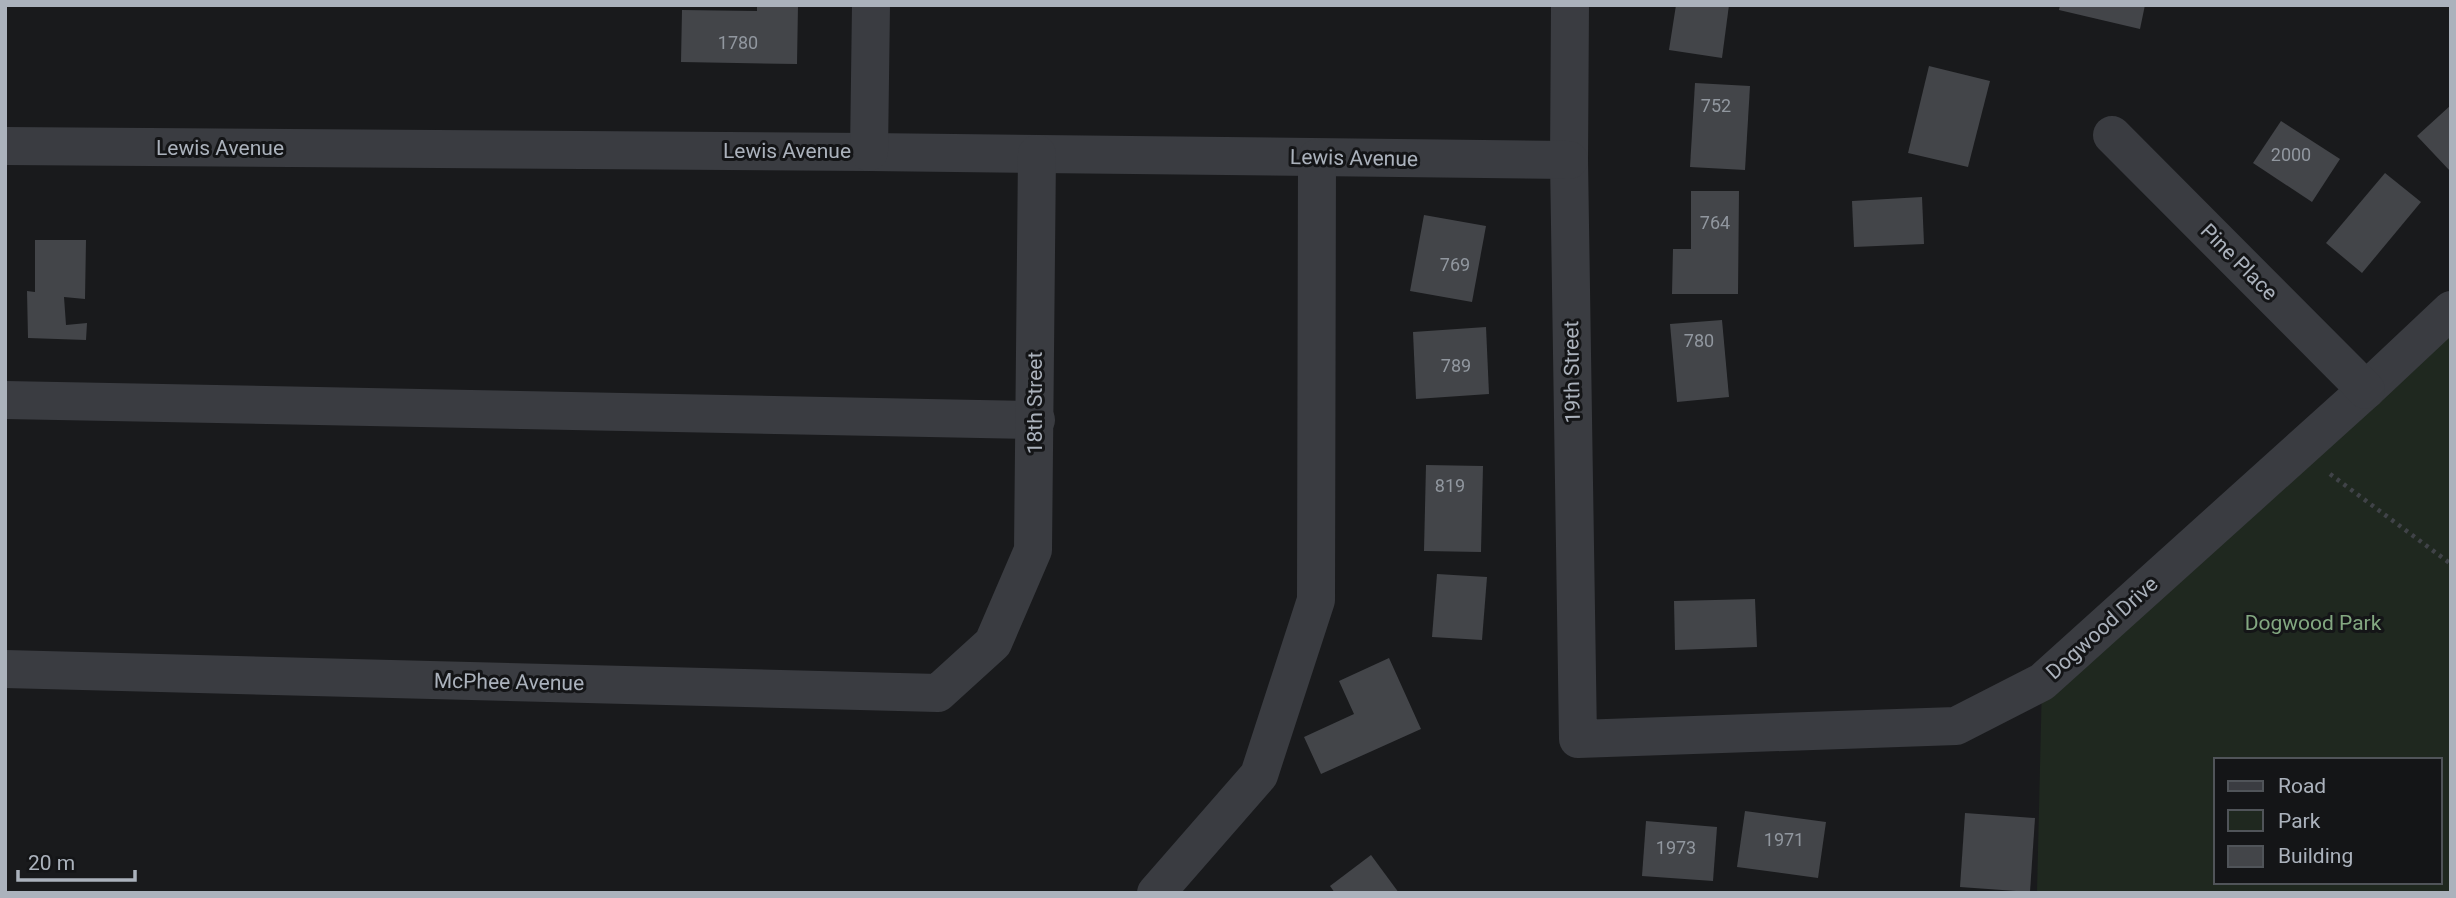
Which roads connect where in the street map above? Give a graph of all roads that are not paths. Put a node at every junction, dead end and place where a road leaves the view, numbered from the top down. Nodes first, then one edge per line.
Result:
1 (871, 5) edge
2 (1570, 5) edge
3 (2112, 135) dead end
4 (5, 146) edge
5 (869, 152) junction
6 (1037, 153) junction
7 (1317, 158) junction
8 (1569, 160) junction
9 (2451, 310) edge
10 (2366, 390) junction
11 (5, 400) edge
12 (1036, 420) junction
13 (993, 643) joint
14 (5, 668) edge
15 (1578, 739) joint
16 (1156, 893) edge

1 - 5 street
2 - 8 street, 19th Street
3 - 10 street, Pine Place
4 - 5 street, Lewis Avenue
5 - 6 street, Lewis Avenue
6 - 7 street, Lewis Avenue
6 - 12 street, 18th Street
7 - 8 street, Lewis Avenue
7 - 16 street
8 - 15 street, 19th Street
9 - 10 street, Dogwood Drive
10 - 15 street, Dogwood Drive
11 - 12 street
12 - 13 street, 18th Street
13 - 14 street, McPhee Avenue

